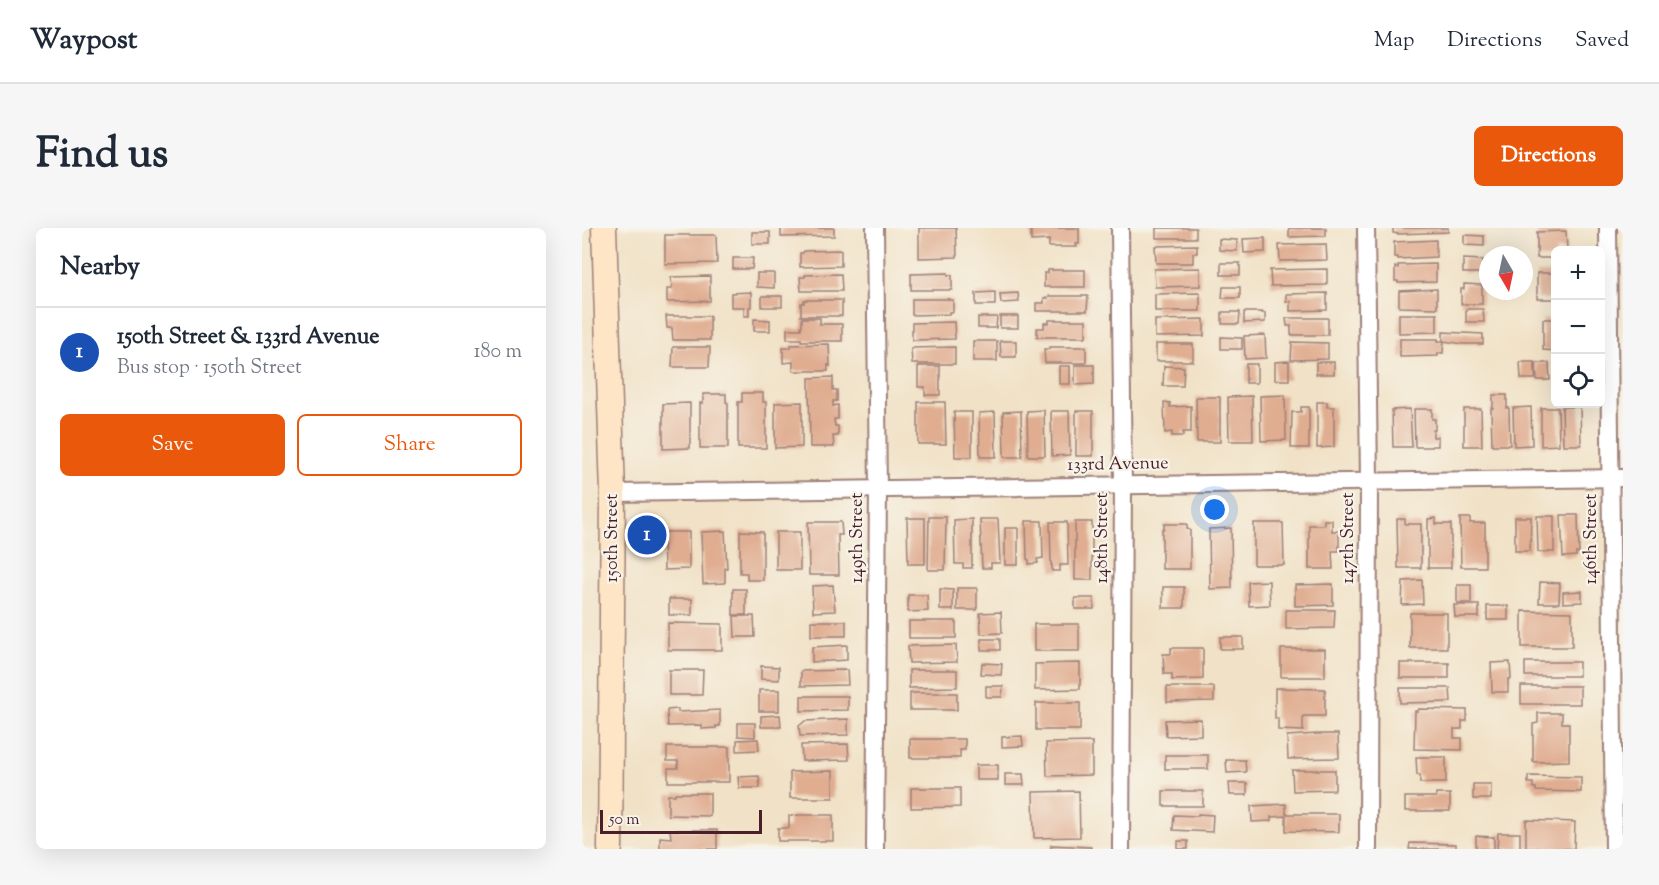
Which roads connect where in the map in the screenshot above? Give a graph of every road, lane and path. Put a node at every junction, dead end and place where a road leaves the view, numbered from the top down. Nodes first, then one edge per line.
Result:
1 (604, 228) edge
2 (875, 228) edge
3 (1120, 228) edge
4 (1366, 228) edge
5 (1608, 228) edge
6 (1617, 478) edge
7 (1369, 482) junction
8 (1123, 485) junction
9 (878, 489) junction
10 (613, 493) junction
11 (610, 849) edge
12 (875, 849) edge
13 (1121, 849) edge
14 (1368, 849) edge
15 (1614, 849) edge

1 - 10 main road, 150th Street
2 - 9 street, 149th Street
3 - 8 street, 148th Street
4 - 7 street, 147th Street
5 - 6 street, 146th Street
6 - 7 street, 133rd Avenue
6 - 15 street, 146th Street
7 - 8 street, 133rd Avenue
7 - 14 street, 147th Street
8 - 9 street, 133rd Avenue
8 - 13 street, 148th Street
9 - 10 street, 133rd Avenue
9 - 12 street, 149th Street
10 - 11 main road, 150th Street

